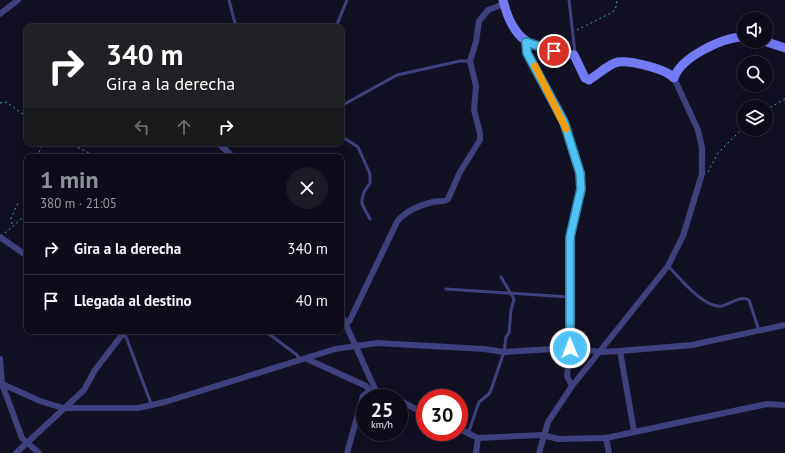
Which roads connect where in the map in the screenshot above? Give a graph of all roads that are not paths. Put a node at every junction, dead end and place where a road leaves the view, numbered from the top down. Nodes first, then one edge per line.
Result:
1 (18, 0) edge
2 (229, 0) edge
3 (347, 0) edge
4 (569, 0) edge
5 (504, 2) edge
6 (0, 14) edge
7 (235, 24) edge
8 (337, 24) edge
9 (737, 37) edge
10 (526, 42) junction
11 (773, 44) edge
12 (785, 48) edge
13 (574, 55) junction
14 (470, 61) junction
15 (674, 78) junction
16 (344, 104) edge
17 (344, 138) edge
18 (221, 146) edge
19 (230, 154) edge
20 (370, 219) dead end
21 (0, 237) edge
22 (24, 254) edge
23 (668, 266) junction
24 (501, 277) dead end
25 (446, 289) dead end
26 (511, 293) junction
27 (570, 297) junction
28 (344, 320) edge
29 (346, 324) junction
30 (785, 324) edge
31 (759, 331) junction
32 (123, 334) edge
33 (124, 334) edge
34 (268, 334) edge
35 (356, 345) junction
36 (570, 348) junction
37 (620, 351) junction
38 (504, 352) junction
39 (600, 352) junction
40 (0, 359) edge
41 (307, 359) junction
42 (300, 361) junction
43 (1, 383) edge
44 (572, 386) junction
45 (370, 389) edge
46 (372, 389) edge
47 (785, 405) edge
48 (152, 406) junction
49 (63, 408) junction
50 (356, 417) edge
51 (634, 431) junction
52 (468, 434) joint
53 (543, 435) junction
54 (478, 438) junction
55 (606, 438) junction
56 (26, 443) junction
57 (16, 453) edge
58 (39, 453) edge
59 (347, 453) edge
60 (476, 453) edge
61 (539, 453) edge
62 (609, 453) edge

1 - 6 street
2 - 7 lane
3 - 8 lane
4 - 13 lane
5 - 10 street
5 - 14 street
9 - 15 street
10 - 13 street
10 - 27 street
11 - 12 street
13 - 15 street
14 - 16 lane
14 - 29 street
15 - 23 street
17 - 20 lane
18 - 19 street
21 - 22 street
23 - 31 lane
23 - 39 street
24 - 26 lane
25 - 26 lane
26 - 27 lane
26 - 38 lane
27 - 36 street
28 - 29 street
29 - 35 street
30 - 31 street
31 - 37 street
32 - 49 street
33 - 48 lane
34 - 42 lane
35 - 38 street
35 - 41 street
35 - 46 street
36 - 38 street
36 - 39 street
36 - 44 street
37 - 39 street
37 - 51 street
38 - 52 lane
39 - 44 street
40 - 43 street
41 - 42 street
41 - 45 street
42 - 48 street
43 - 49 street
43 - 56 street
44 - 53 street
47 - 51 street
48 - 49 street
49 - 56 street
50 - 59 street
51 - 55 street
52 - 54 street
53 - 54 street
53 - 55 street
53 - 61 street
54 - 60 street
55 - 62 street
56 - 57 street
56 - 58 street

